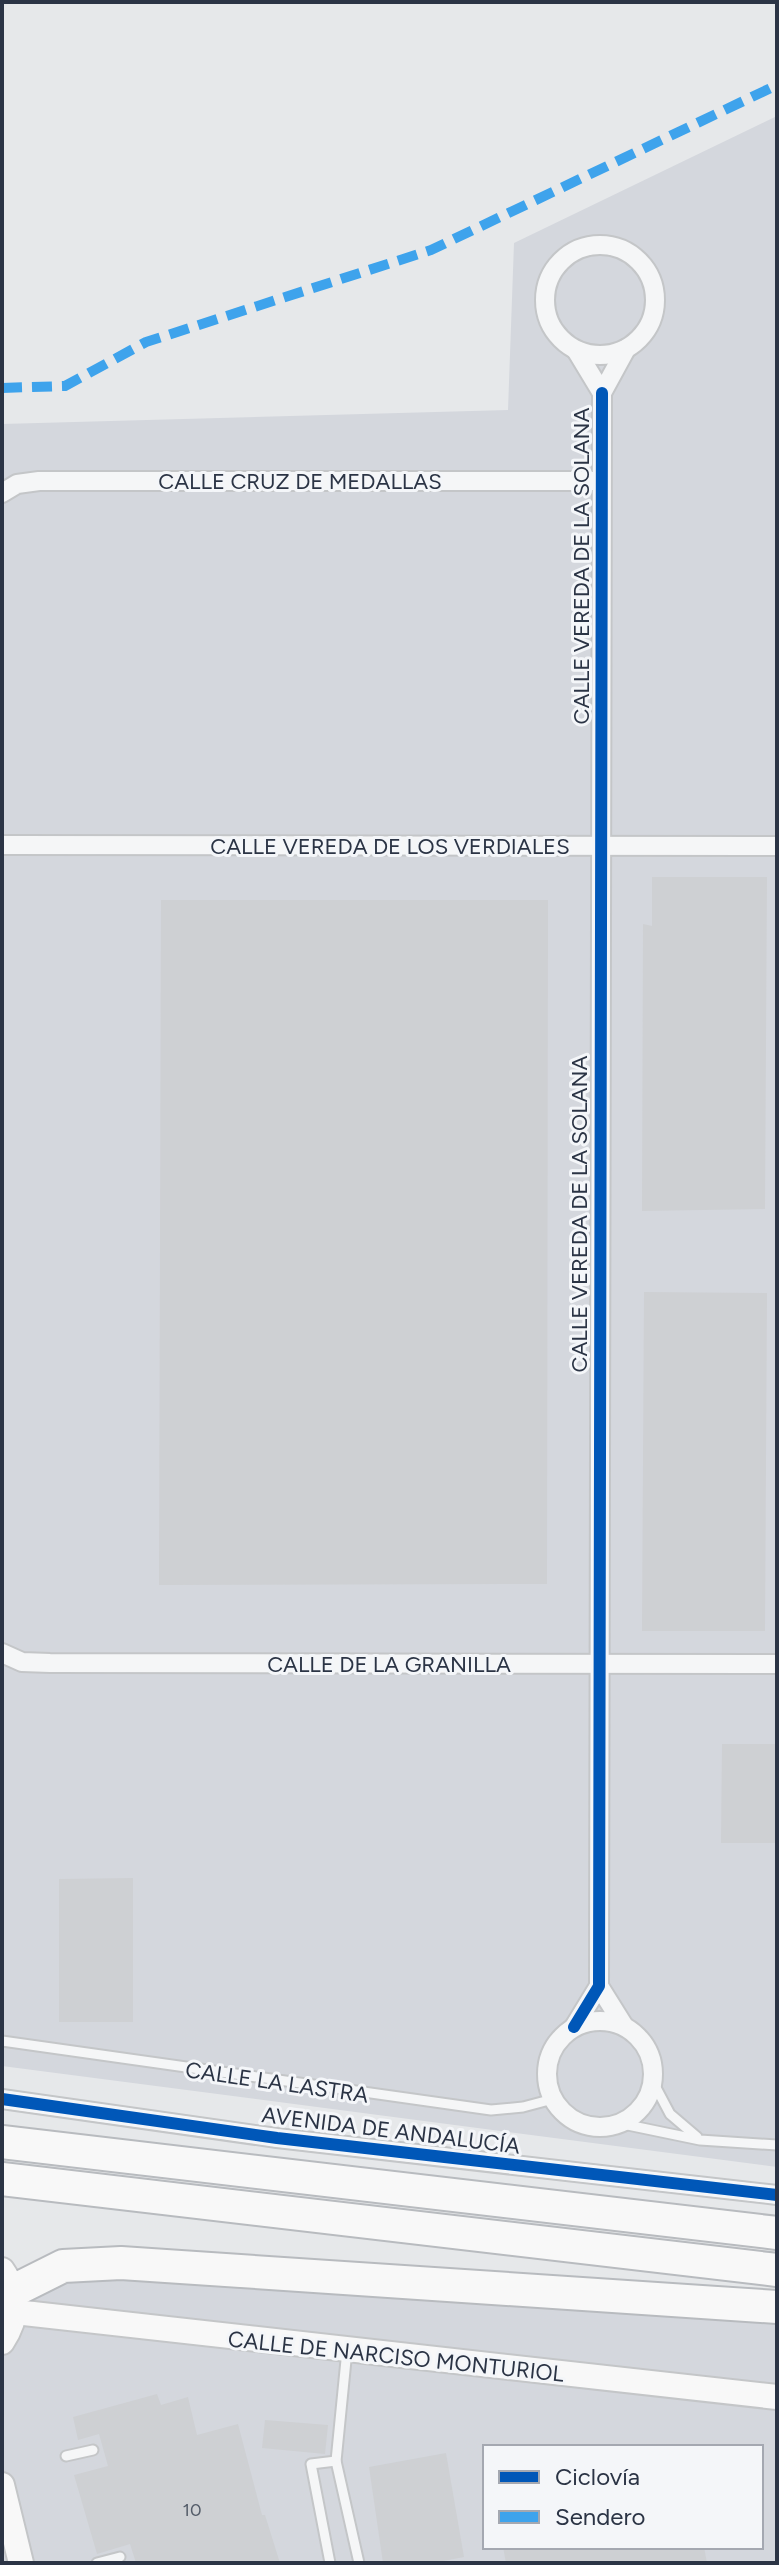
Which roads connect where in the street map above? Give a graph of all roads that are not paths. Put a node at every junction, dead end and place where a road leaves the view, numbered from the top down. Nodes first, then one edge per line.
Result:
1 (626, 349) junction
2 (576, 350) junction
3 (602, 393) junction
4 (600, 481) junction
5 (2, 493) edge
6 (2, 845) edge
7 (600, 846) junction
8 (777, 846) edge
9 (2, 1653) edge
10 (599, 1663) junction
11 (777, 1664) edge
12 (599, 1986) junction
13 (624, 2026) junction
14 (574, 2027) junction
15 (2, 2041) edge
16 (652, 2080) junction
17 (2, 2099) edge
18 (553, 2099) junction
19 (618, 2123) junction
20 (700, 2140) junction
21 (2, 2142) edge
22 (777, 2145) edge
23 (2, 2179) edge
24 (777, 2195) edge
25 (777, 2233) edge
26 (777, 2270) edge
27 (10, 2291) edge
28 (777, 2307) edge
29 (2, 2342) edge
30 (347, 2350) junction
31 (777, 2397) edge
32 (93, 2450) dead end
33 (66, 2456) dead end
34 (336, 2461) junction
35 (2, 2485) edge
36 (6, 2520) edge
37 (120, 2557) dead end
38 (21, 2563) edge
39 (97, 2563) edge
40 (330, 2563) edge
41 (359, 2563) edge

1 - 2 street
1 - 2 street
1 - 3 street, CALLE VEREDA DE LA SOLANA
2 - 3 street, CALLE VEREDA DE LA SOLANA
3 - 4 street, CALLE VEREDA DE LA SOLANA
4 - 5 street, CALLE CRUZ DE MEDALLAS
4 - 7 street, CALLE VEREDA DE LA SOLANA
6 - 7 street, CALLE VEREDA DE LOS VERDIALES
7 - 8 street, CALLE VEREDA DE LOS VERDIALES
7 - 10 street, CALLE VEREDA DE LA SOLANA
9 - 10 street, CALLE DE LA GRANILLA
10 - 11 street, CALLE DE LA GRANILLA
10 - 12 street, CALLE VEREDA DE LA SOLANA
12 - 13 street
12 - 14 street
13 - 14 street
13 - 16 street
14 - 18 street
15 - 18 lane, CALLE LA LASTRA
16 - 19 street
16 - 20 lane
17 - 24 street, AVENIDA DE ANDALUCÍA
18 - 19 street
19 - 20 lane
20 - 22 lane
21 - 25 highway
23 - 26 highway
27 - 28 highway
27 - 29 street
27 - 30 street, CALLE DE NARCISO MONTURIOL
30 - 31 street, CALLE DE NARCISO MONTURIOL
30 - 34 lane
32 - 33 lane
34 - 40 lane
34 - 41 lane
35 - 36 street
36 - 38 street
37 - 39 lane

